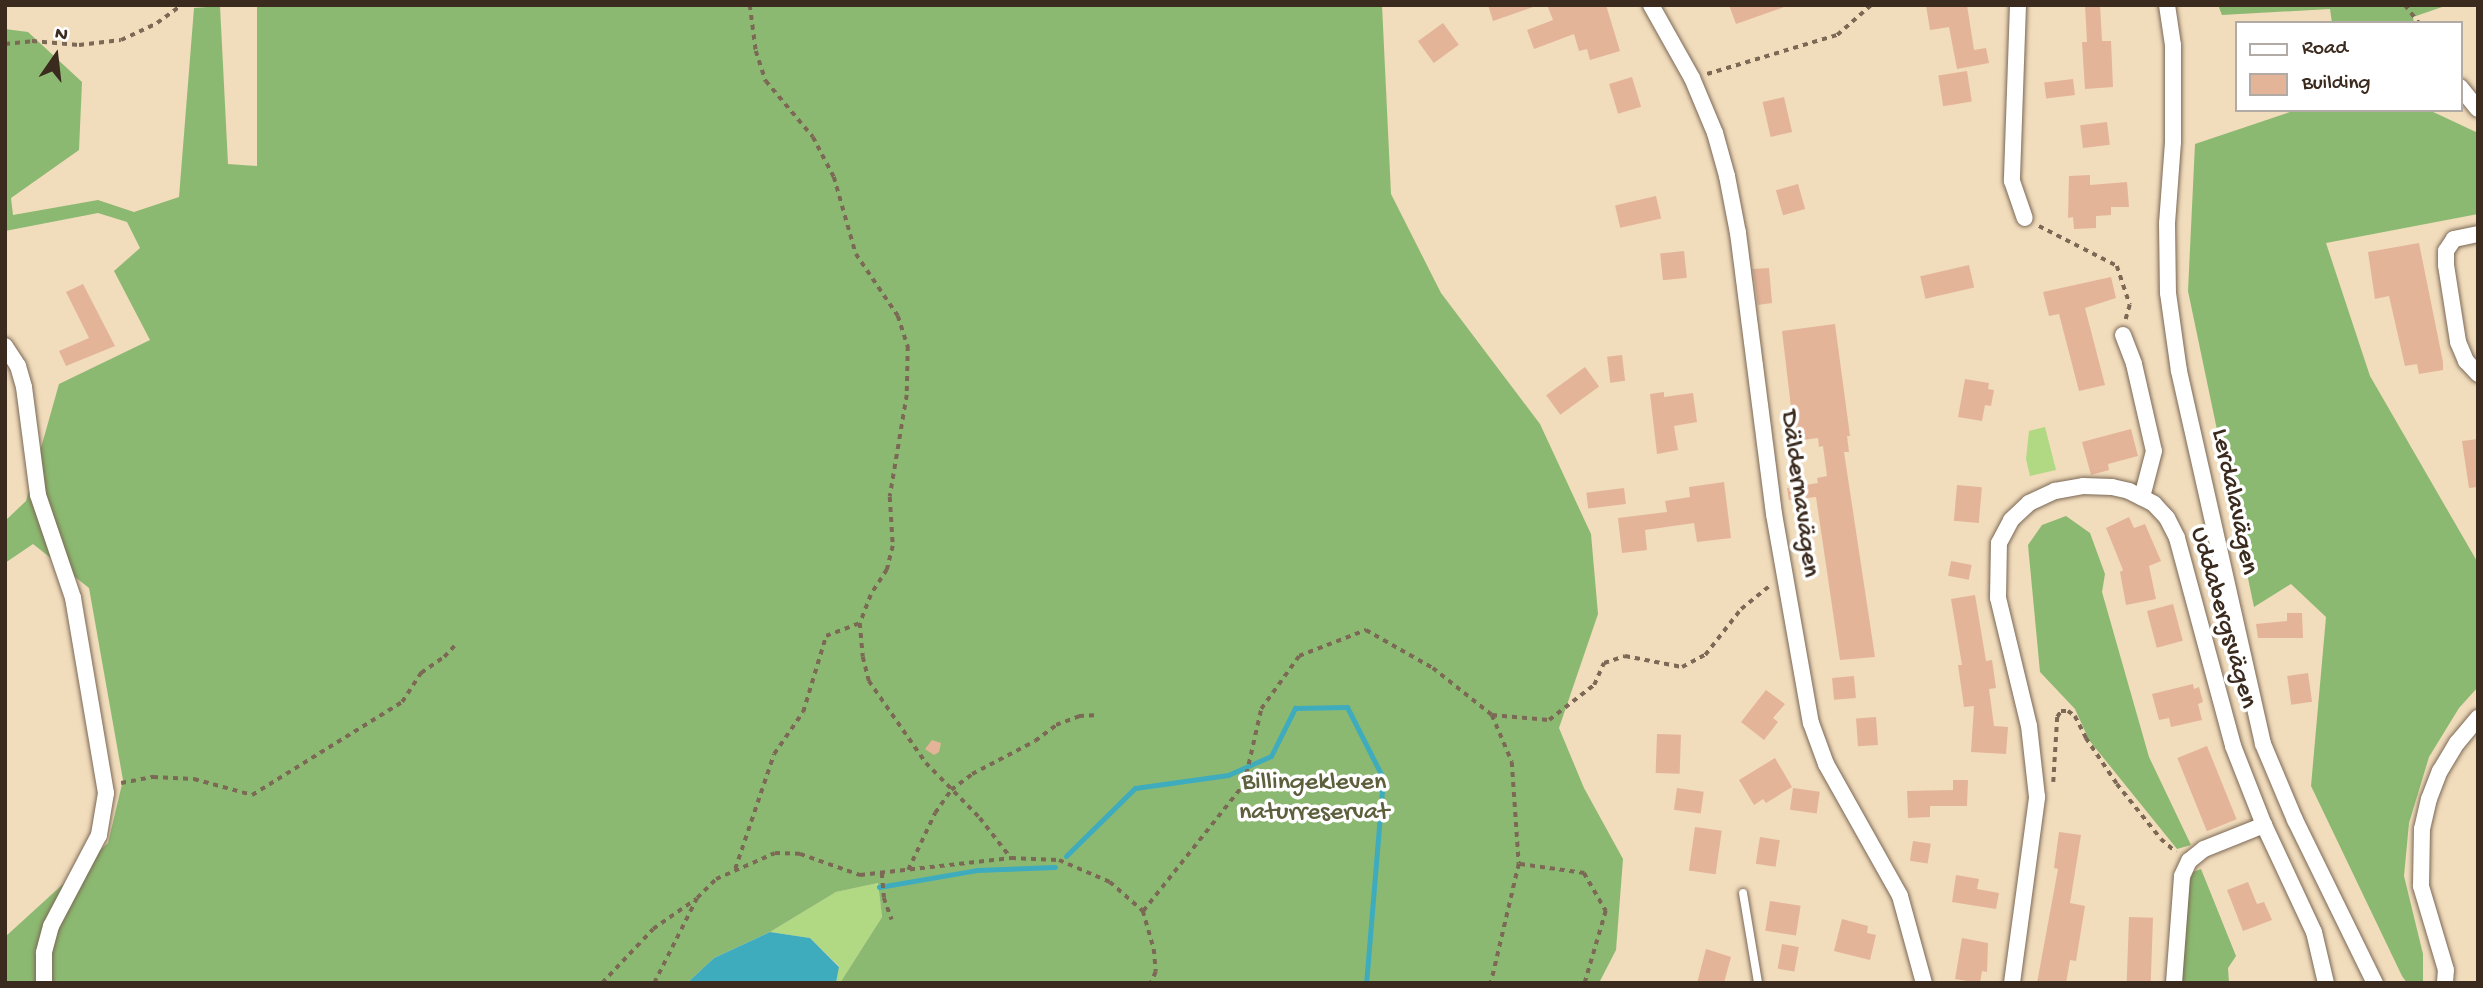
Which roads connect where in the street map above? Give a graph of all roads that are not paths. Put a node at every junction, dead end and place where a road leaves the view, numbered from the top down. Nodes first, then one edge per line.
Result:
1 (1651, 5) edge
2 (2018, 5) edge
3 (2167, 5) edge
4 (2462, 91) edge
5 (2471, 107) edge
6 (2025, 218) road end
7 (2478, 234) edge
8 (2123, 335) road end
9 (5, 345) edge
10 (2478, 374) edge
11 (2142, 497) junction
12 (2478, 718) edge
13 (2264, 825) junction
14 (1743, 893) dead end
15 (44, 983) edge
16 (1758, 983) edge
17 (1924, 983) edge
18 (2012, 983) edge
19 (2174, 983) edge
20 (2326, 983) edge
21 (2375, 983) edge
22 (2445, 983) edge

1 - 17 street, Däldernavägen
2 - 6 street
3 - 21 street, Lerdalavägen
4 - 5 street
7 - 10 street
8 - 11 street
9 - 15 street
11 - 13 street, Uddabergsvägen
11 - 18 street, Uddabergsvägen
12 - 22 street
13 - 19 street
13 - 20 street, Uddabergsvägen
14 - 16 lane

